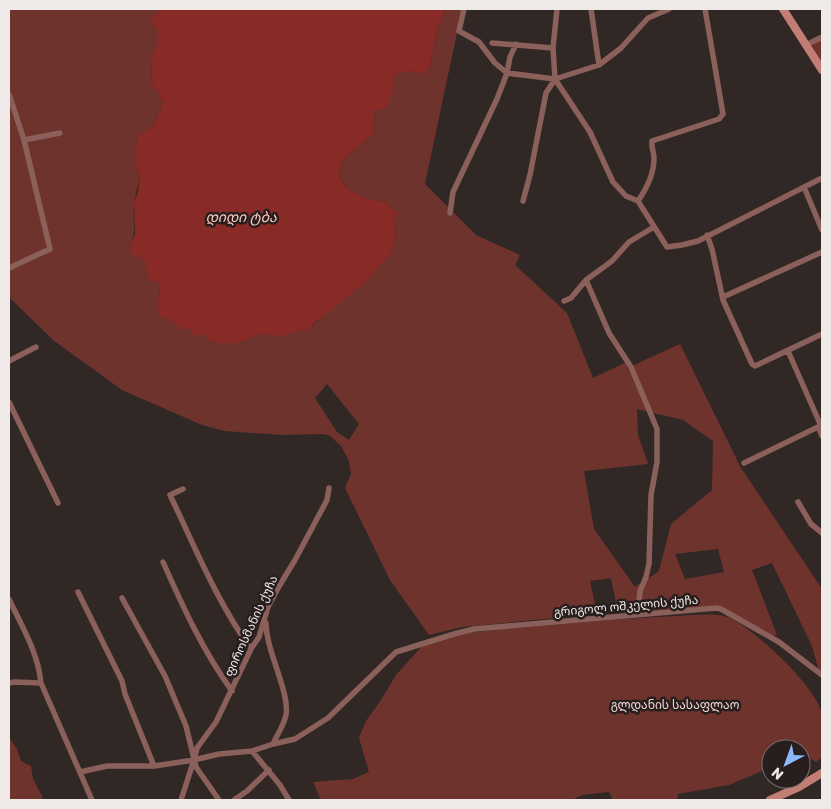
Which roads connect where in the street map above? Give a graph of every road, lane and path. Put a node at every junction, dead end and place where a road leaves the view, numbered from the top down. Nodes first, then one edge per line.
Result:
1 (464, 9) edge
2 (557, 9) edge
3 (591, 9) edge
4 (670, 9) edge
5 (705, 9) edge
6 (782, 9) edge
7 (822, 37) edge
8 (492, 42) dead end
9 (516, 44) junction
10 (806, 44) junction
11 (553, 48) junction
12 (598, 65) junction
13 (822, 70) edge
14 (507, 73) junction
15 (555, 78) junction
16 (9, 94) edge
17 (60, 133) dead end
18 (24, 140) junction
19 (822, 178) edge
20 (804, 187) junction
21 (523, 201) dead end
22 (638, 201) junction
23 (450, 213) dead end
24 (654, 227) junction
25 (822, 230) edge
26 (708, 236) junction
27 (822, 252) edge
28 (9, 268) edge
29 (586, 280) junction
30 (723, 297) junction
31 (564, 301) dead end
32 (822, 334) edge
33 (36, 347) dead end
34 (788, 351) junction
35 (9, 361) edge
36 (9, 402) edge
37 (821, 426) edge
38 (822, 436) edge
39 (744, 463) dead end
40 (329, 488) dead end
41 (183, 489) dead end
42 (798, 502) dead end
43 (58, 503) dead end
44 (822, 533) edge
45 (163, 562) dead end
46 (78, 592) dead end
47 (122, 598) dead end
48 (9, 599) edge
49 (638, 614) junction
50 (266, 619) junction
51 (251, 649) junction
52 (822, 675) edge
53 (41, 683) junction
54 (9, 684) edge
55 (232, 691) junction
56 (273, 744) junction
57 (252, 751) junction
58 (194, 760) junction
59 (154, 766) junction
60 (269, 770) junction
61 (80, 772) junction
62 (822, 773) edge
63 (92, 800) edge
64 (181, 800) edge
65 (219, 800) edge
66 (234, 800) edge
67 (289, 800) edge
68 (770, 800) edge

1 - 14 street
2 - 11 street
3 - 12 street
4 - 12 street
5 - 22 street
6 - 10 street
7 - 10 street
8 - 9 street
9 - 11 street
9 - 14 street
10 - 13 street
11 - 15 street
12 - 15 street
14 - 15 street
14 - 23 street
15 - 21 street
15 - 22 street
16 - 18 street
17 - 18 street
18 - 28 street
19 - 20 street
20 - 25 street
20 - 26 street
22 - 24 street
24 - 26 street
24 - 29 street
26 - 30 street
27 - 30 street
29 - 31 street
29 - 49 street
30 - 34 street
32 - 34 street
33 - 35 street
34 - 37 street
36 - 43 street
37 - 38 street
37 - 39 street
40 - 50 street, ფიროსმანის ქუჩა
41 - 51 street
42 - 44 street
45 - 55 street
46 - 59 street
47 - 58 street
48 - 53 street
49 - 52 street, გრიგოლ ოშკელის ქუჩა
49 - 56 street, გრიგოლ ოშკელის ქუჩა
50 - 51 street, ფიროსმანის ქუჩა
50 - 56 street
51 - 55 street, ფიროსმანის ქუჩა
53 - 54 street
53 - 61 street
55 - 58 street, ფიროსმანის ქუჩა
56 - 57 street, გრიგოლ ოშკელის ქუჩა
57 - 58 street, გრიგოლ ოშკელის ქუჩა
57 - 60 street
58 - 59 street, გრიგოლ ოშკელის ქუჩა
58 - 64 street, ფიროსმანის ქუჩა
58 - 65 street
59 - 61 street, გრიგოლ ოშკელის ქუჩა
60 - 66 street
60 - 67 street
61 - 63 street
62 - 68 street

